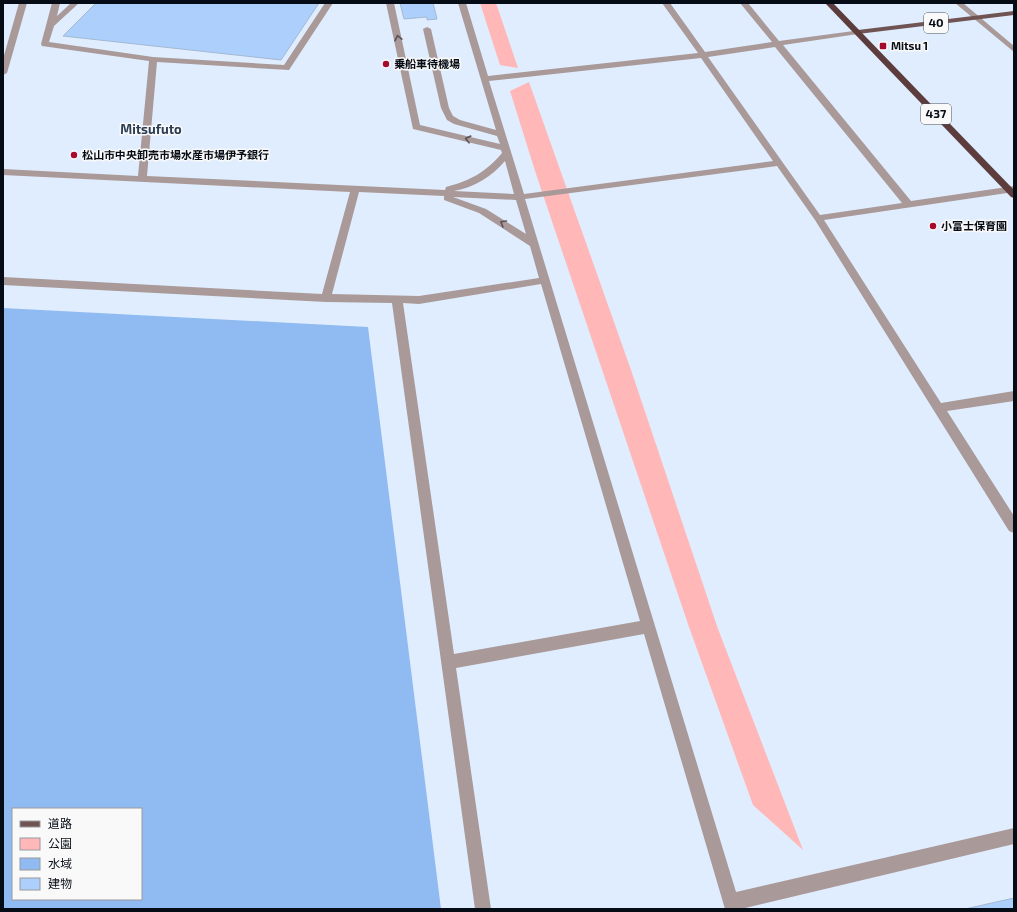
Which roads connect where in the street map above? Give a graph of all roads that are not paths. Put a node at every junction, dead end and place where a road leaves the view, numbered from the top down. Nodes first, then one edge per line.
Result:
1 (23, 3) edge
2 (56, 3) edge
3 (75, 3) edge
4 (329, 3) edge
5 (390, 3) edge
6 (462, 3) edge
7 (666, 3) edge
8 (744, 3) edge
9 (829, 3) edge
10 (959, 3) edge
11 (1014, 13) edge
12 (978, 18) junction
13 (51, 25) junction
14 (427, 29) dead end
15 (858, 32) junction
16 (1014, 37) edge
17 (1000, 38) junction
18 (777, 44) junction
19 (1014, 50) edge
20 (703, 54) junction
21 (153, 59) junction
22 (3, 72) edge
23 (484, 79) junction
24 (501, 134) junction
25 (506, 151) junction
26 (780, 163) junction
27 (3, 172) edge
28 (142, 178) junction
29 (355, 189) junction
30 (1012, 191) edge
31 (424, 192) junction
32 (521, 196) junction
33 (908, 204) junction
34 (818, 218) junction
35 (535, 245) junction
36 (546, 280) junction
37 (3, 281) edge
38 (326, 298) junction
39 (397, 299) junction
40 (1014, 396) edge
41 (938, 408) junction
42 (1014, 527) edge
43 (649, 626) junction
44 (448, 662) junction
45 (1014, 836) edge
46 (732, 905) edge
47 (483, 909) edge

1 - 22 street
2 - 13 street
3 - 13 street
4 - 21 street
25 -> 5 street
6 - 23 street
7 - 20 street
8 - 18 street
9 - 15 highway, 437
10 - 12 street
11 - 12 main road, 40
12 - 15 main road, 40
12 - 17 street
13 - 21 street
14 - 24 street
15 - 18 street
15 - 30 highway, 437
16 - 17 street
17 - 19 street
18 - 20 street
18 - 33 street
20 - 23 street
20 - 26 street
21 - 28 street
23 - 24 street
24 - 25 street
25 - 31 street
25 - 32 street
26 - 32 street
26 - 34 street
27 - 28 street
28 - 29 street
29 - 31 street
29 - 38 street
30 - 33 street
31 - 32 street
35 -> 31 street
32 - 35 street
33 - 34 street
34 - 41 street
35 - 36 street
36 - 39 street
36 - 43 street
37 - 38 street
38 - 39 street
39 - 44 street
40 - 41 street
41 - 42 street
43 - 44 street
43 - 46 street
44 - 47 street
45 - 46 street

